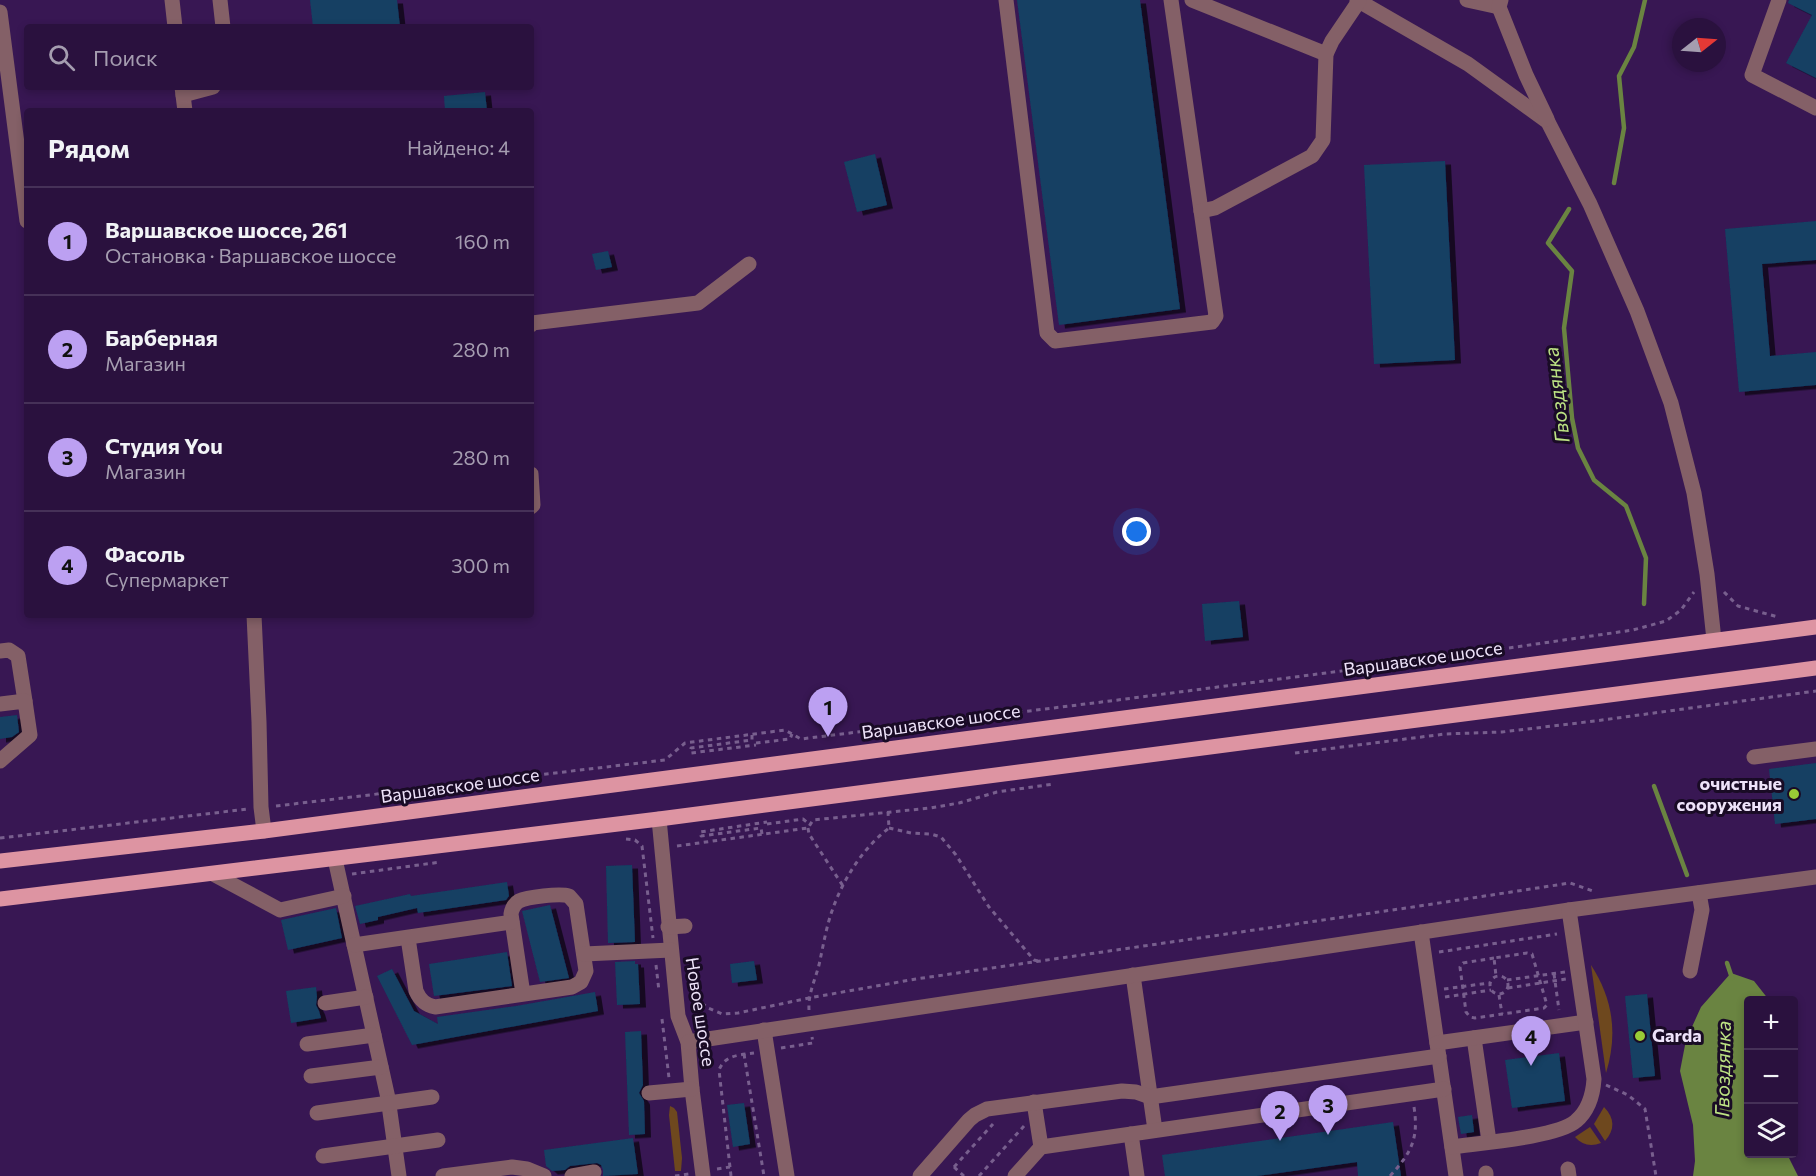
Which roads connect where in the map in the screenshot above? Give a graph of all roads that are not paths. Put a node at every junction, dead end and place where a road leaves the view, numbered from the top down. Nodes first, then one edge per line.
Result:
1 (172, 0) edge
2 (220, 0) edge
3 (1006, 0) edge
4 (1172, 0) edge
5 (1192, 0) edge
6 (1467, 0) edge
7 (1779, 0) edge
8 (1358, 1) edge
9 (1500, 3) edge
10 (0, 12) edge
11 (175, 24) edge
12 (223, 24) edge
13 (1326, 54) junction
14 (182, 91) edge
15 (185, 108) edge
16 (1816, 108) edge
17 (1548, 122) junction
18 (24, 198) edge
19 (1201, 211) junction
20 (749, 264) dead end
21 (534, 323) edge
22 (254, 618) edge
23 (1816, 627) edge
24 (1714, 640) junction
25 (0, 651) edge
26 (1816, 668) edge
27 (25, 701) junction
28 (0, 704) edge
29 (1816, 749) edge
30 (1754, 756) dead end
31 (0, 761) edge
32 (659, 819) junction
33 (264, 831) junction
34 (335, 859) junction
35 (1, 860) edge
36 (213, 874) junction
37 (1816, 877) edge
38 (1699, 893) junction
39 (344, 896) junction
40 (0, 899) edge
41 (1569, 910) junction
42 (512, 922) junction
43 (685, 926) dead end
44 (668, 927) junction
45 (1421, 932) junction
46 (408, 938) junction
47 (354, 945) junction
48 (671, 950) junction
49 (584, 954) junction
50 (1690, 971) dead end
51 (1133, 975) junction
52 (523, 994) junction
53 (366, 997) junction
54 (325, 1003) dead end
55 (1586, 1022) junction
56 (764, 1030) junction
57 (374, 1035) junction
58 (1474, 1038) junction
59 (688, 1042) junction
60 (307, 1044) dead end
61 (1438, 1049) junction
62 (381, 1066) junction
63 (311, 1076) dead end
64 (692, 1089) junction
65 (1444, 1089) junction
66 (649, 1093) dead end
67 (432, 1097) dead end
68 (1150, 1097) junction
69 (389, 1103) junction
70 (1035, 1107) junction
71 (316, 1113) dead end
72 (1155, 1130) junction
73 (1131, 1134) junction
74 (438, 1140) dead end
75 (1489, 1141) junction
76 (395, 1146) junction
77 (1041, 1147) junction
78 (1452, 1147) junction
79 (322, 1156) dead end
80 (594, 1172) dead end
81 (399, 1176) edge
82 (442, 1176) edge
83 (544, 1176) edge
84 (570, 1176) edge
85 (703, 1176) edge
86 (787, 1176) edge
87 (920, 1176) edge
88 (1015, 1176) edge
89 (1137, 1176) edge
90 (1456, 1176) edge

1 - 11 street
2 - 12 street
3 - 19 street
4 - 19 street
5 - 13 street
6 - 9 street
7 - 16 street
8 - 13 street
8 - 17 street
9 - 17 street
10 - 18 street
13 - 19 street
14 - 15 street
17 - 24 street
20 - 21 street
22 - 33 street
23 - 24 main road, Варшавское шоссе
24 - 33 main road, Варшавское шоссе
25 - 27 street
26 - 32 main road
27 - 28 street
27 - 31 street
29 - 30 street
32 - 34 main road
32 - 44 street, Новое шоссе
33 - 35 main road, Варшавское шоссе
34 - 36 main road
34 - 39 street
36 - 39 street
36 - 40 main road
37 - 38 street
38 - 41 street
38 - 50 street
39 - 47 street
41 - 45 street
41 - 55 street
42 - 46 street
42 - 49 street
42 - 52 street
43 - 44 street
44 - 48 street, Новое шоссе
45 - 51 street
45 - 61 street
46 - 47 street
46 - 52 street
47 - 53 street
48 - 49 street
48 - 59 street, Новое шоссе
49 - 52 street
51 - 56 street
51 - 68 street
53 - 54 street
53 - 57 street
55 - 58 street
55 - 75 street
56 - 59 street
56 - 86 street
57 - 60 street
57 - 62 street
58 - 61 street
58 - 75 street
59 - 64 street, Новое шоссе
61 - 65 street
61 - 68 street
62 - 63 street
62 - 69 street
64 - 66 street
64 - 85 street, Новое шоссе
65 - 72 street
65 - 78 street
67 - 69 street
68 - 70 street
68 - 72 street
69 - 71 street
69 - 76 street
70 - 77 street
70 - 87 street
72 - 73 street
73 - 77 street
73 - 89 street
74 - 76 street
75 - 78 street
76 - 79 street
76 - 81 street
77 - 88 street
78 - 90 street
80 - 84 street
82 - 83 street

